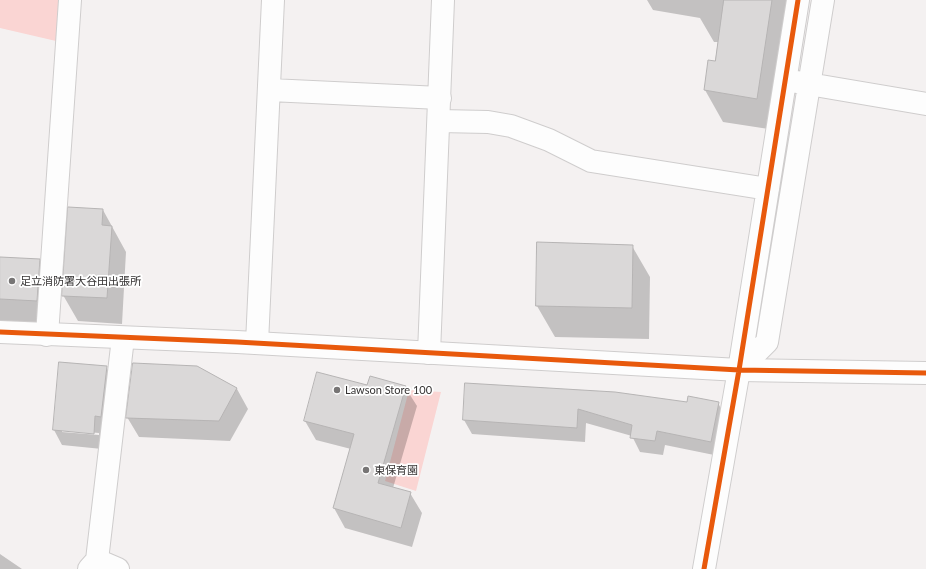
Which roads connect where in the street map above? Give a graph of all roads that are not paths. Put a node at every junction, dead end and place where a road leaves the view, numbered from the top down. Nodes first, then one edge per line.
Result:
1 (70, 0) edge
2 (273, 0) edge
3 (443, 0) edge
4 (798, 0) edge
5 (824, 0) edge
6 (786, 80) junction
7 (810, 85) junction
8 (270, 90) junction
9 (440, 98) junction
10 (926, 104) edge
11 (439, 121) junction
12 (768, 189) junction
13 (0, 332) edge
14 (47, 335) junction
15 (123, 338) junction
16 (257, 343) junction
17 (429, 353) junction
18 (739, 370) junction
19 (926, 373) edge
20 (93, 565) edge
21 (118, 569) edge
22 (704, 569) edge

1 - 14 street
2 - 8 street
3 - 9 street
4 - 6 street
5 - 7 street
6 - 7 street
6 - 12 street
7 - 10 street
7 - 18 street
8 - 9 street
8 - 16 street
9 - 11 street
11 - 12 street
11 - 17 street
12 - 18 street
13 - 14 street
14 - 15 street
15 - 16 street
15 - 20 street
16 - 17 street
17 - 18 street
18 - 19 street
18 - 22 street
20 - 21 street

